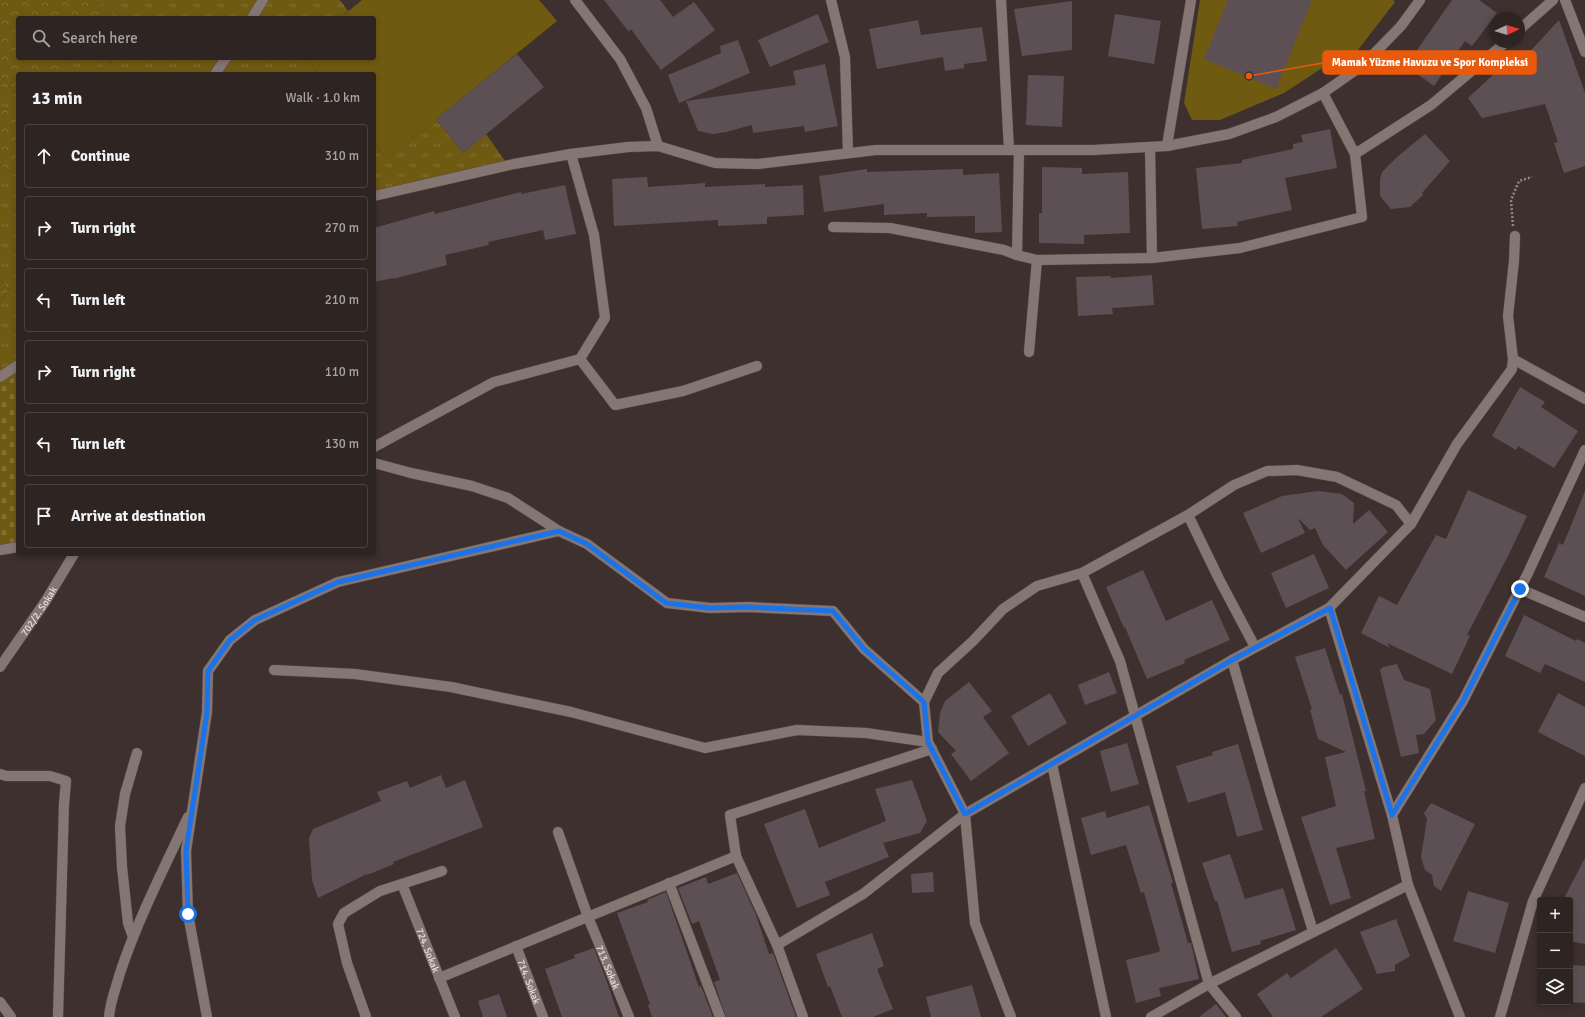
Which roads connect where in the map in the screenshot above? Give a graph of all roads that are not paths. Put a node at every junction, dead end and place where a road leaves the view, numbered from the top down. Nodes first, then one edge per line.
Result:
1 (263, 0) edge
2 (575, 0) edge
3 (831, 0) edge
4 (1001, 0) edge
5 (1191, 0) edge
6 (1420, 0) edge
7 (1553, 0) edge
8 (1565, 0) edge
9 (253, 16) edge
10 (1525, 25) edge
11 (1499, 48) edge
12 (1585, 52) edge
13 (225, 60) edge
14 (216, 72) edge
15 (1323, 93) junction
16 (658, 146) junction
17 (1167, 146) junction
18 (1150, 147) junction
19 (1014, 150) junction
20 (848, 153) junction
21 (571, 154) junction
22 (1355, 154) junction
23 (376, 196) edge
24 (832, 227) dead end
25 (1515, 236) road end
26 (1018, 255) junction
27 (1152, 258) junction
28 (1038, 260) junction
29 (1029, 352) dead end
30 (580, 359) junction
31 (1513, 359) junction
32 (16, 366) edge
33 (757, 366) dead end
34 (0, 377) edge
35 (1585, 399) edge
36 (376, 446) edge
37 (1585, 450) edge
38 (376, 463) edge
39 (1188, 515) junction
40 (1411, 524) junction
41 (559, 531) junction
42 (16, 547) edge
43 (0, 550) edge
44 (73, 556) edge
45 (1082, 573) junction
46 (1520, 589) junction
47 (1330, 608) junction
48 (1585, 617) edge
49 (1255, 647) junction
50 (1232, 660) junction
51 (0, 667) edge
52 (274, 670) dead end
53 (924, 702) junction
54 (1135, 716) junction
55 (930, 745) junction
56 (137, 753) dead end
57 (1052, 764) junction
58 (0, 774) edge
59 (1585, 788) edge
60 (192, 809) junction
61 (965, 814) junction
62 (1392, 815) junction
63 (558, 832) dead end
64 (736, 856) junction
65 (442, 871) dead end
66 (669, 883) junction
67 (402, 884) junction
68 (1408, 885) junction
69 (588, 917) junction
70 (1313, 931) junction
71 (133, 937) junction
72 (777, 945) junction
73 (516, 946) junction
74 (439, 978) junction
75 (1209, 984) junction
76 (0, 1002) edge
77 (10, 1017) edge
78 (58, 1017) edge
79 (109, 1017) edge
80 (207, 1017) edge
81 (366, 1017) edge
82 (455, 1017) edge
83 (543, 1017) edge
84 (629, 1017) edge
85 (720, 1017) edge
86 (803, 1017) edge
87 (1011, 1017) edge
88 (1106, 1017) edge
89 (1151, 1017) edge
90 (1236, 1017) edge
91 (1460, 1017) edge
92 (1500, 1017) edge

1 - 9 street
2 - 16 street
3 - 20 street
4 - 19 street
5 - 17 street
6 - 15 street
7 - 10 street
8 - 12 street
11 - 22 street
13 - 14 street
15 - 17 street
15 - 22 street
16 - 20 street
16 - 21 street
17 - 18 street
18 - 19 street
18 - 27 street
19 - 20 street
19 - 26 street
21 - 23 street
21 - 30 street
22 - 27 street
24 - 26 street
25 - 31 street
26 - 28 street
27 - 28 street
28 - 29 street
30 - 33 street
30 - 36 street
31 - 35 street
31 - 40 street
32 - 34 street
37 - 46 street
38 - 41 street
39 - 40 street
39 - 45 street
39 - 49 street
40 - 47 street
41 - 53 street
41 - 60 street
42 - 43 street
44 - 51 street, 702/2. Sokak
45 - 53 street
45 - 54 street
46 - 48 street
46 - 62 street
47 - 49 street
47 - 62 street
49 - 50 street
50 - 54 street
50 - 70 street
52 - 55 street
53 - 55 street
54 - 57 street
54 - 75 street
55 - 61 street
55 - 64 street
56 - 71 street
57 - 61 street
57 - 88 street
58 - 78 street
59 - 92 street
60 - 71 street
60 - 80 street
61 - 72 street
61 - 87 street
62 - 68 street
63 - 69 street, 713. Sokak
64 - 66 street
64 - 72 street
65 - 67 street
66 - 69 street
66 - 85 street
67 - 74 street, 724. Sokak
67 - 81 street
68 - 70 street
68 - 91 street
69 - 73 street
69 - 84 street, 713. Sokak
70 - 75 street
71 - 79 street
72 - 86 street
73 - 74 street
73 - 83 street, 714. Sokak
74 - 82 street, 724. Sokak
75 - 89 street
75 - 90 street
76 - 77 street

